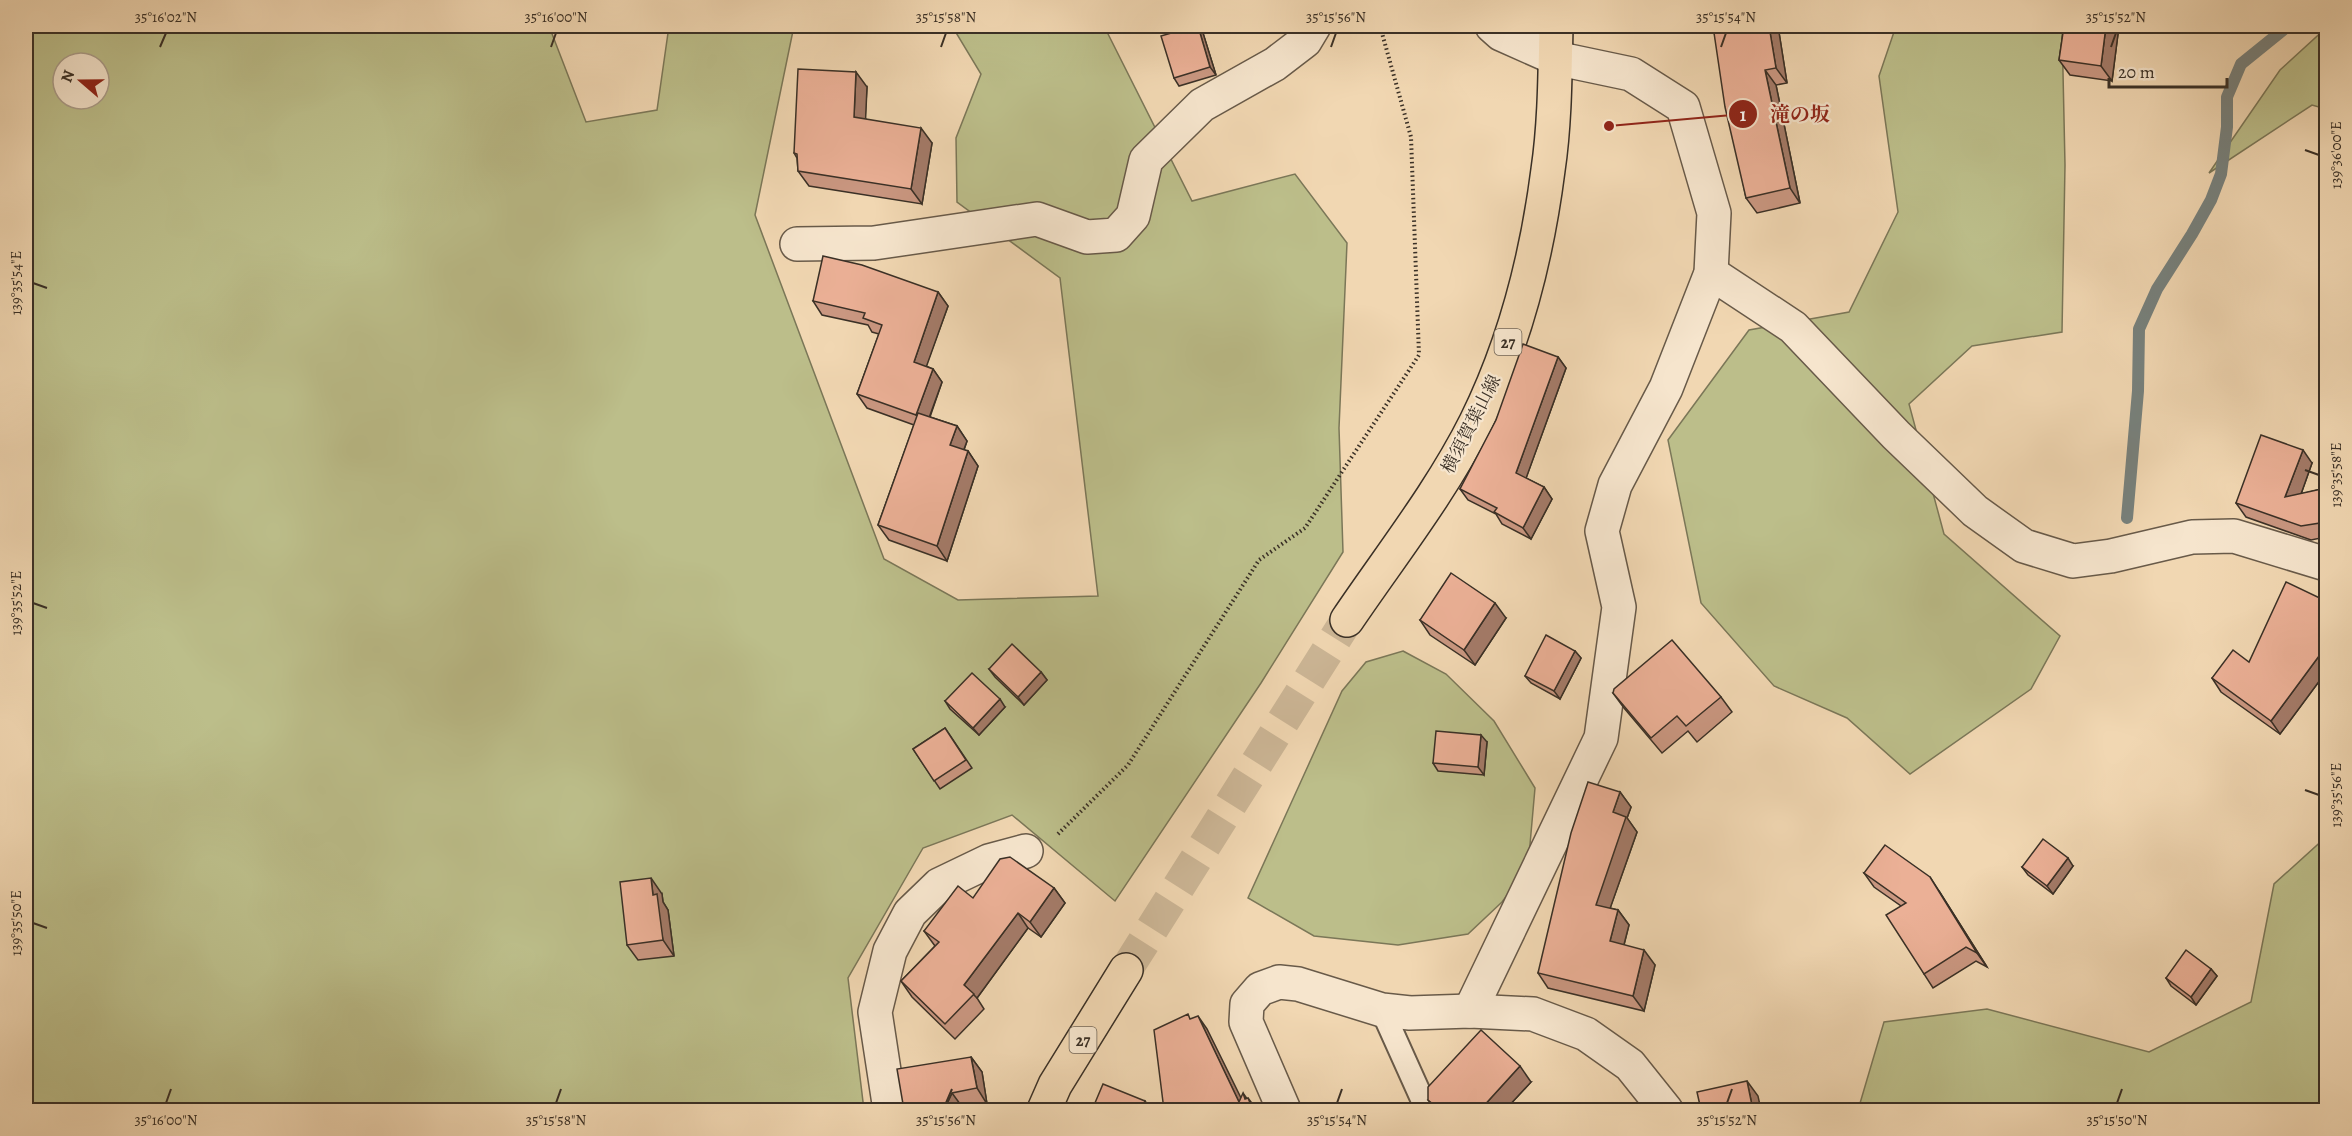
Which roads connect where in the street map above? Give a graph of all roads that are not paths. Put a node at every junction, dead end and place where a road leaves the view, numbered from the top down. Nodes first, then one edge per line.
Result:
1 (1314, 26) edge
2 (1492, 26) edge
3 (1556, 26) edge
4 (1555, 58) junction
5 (797, 244) dead end
6 (1711, 273) junction
7 (2326, 564) edge
8 (1347, 620) tunnel mouth
9 (1026, 851) road end
10 (1126, 970) tunnel mouth
11 (1382, 1010) junction
12 (1470, 1011) junction
13 (890, 1110) edge
14 (1044, 1110) edge
15 (1284, 1110) edge
16 (1427, 1110) edge
17 (1666, 1110) edge

1 - 5 street
2 - 4 street
3 - 4 main road, 横須賀葉山線 / 27
4 - 6 street
4 - 8 main road, 横須賀葉山線 / 27
6 - 7 street
6 - 12 street
9 - 13 street
10 - 14 main road, 27
11 - 12 street
11 - 15 street
11 - 16 lane
12 - 17 street

